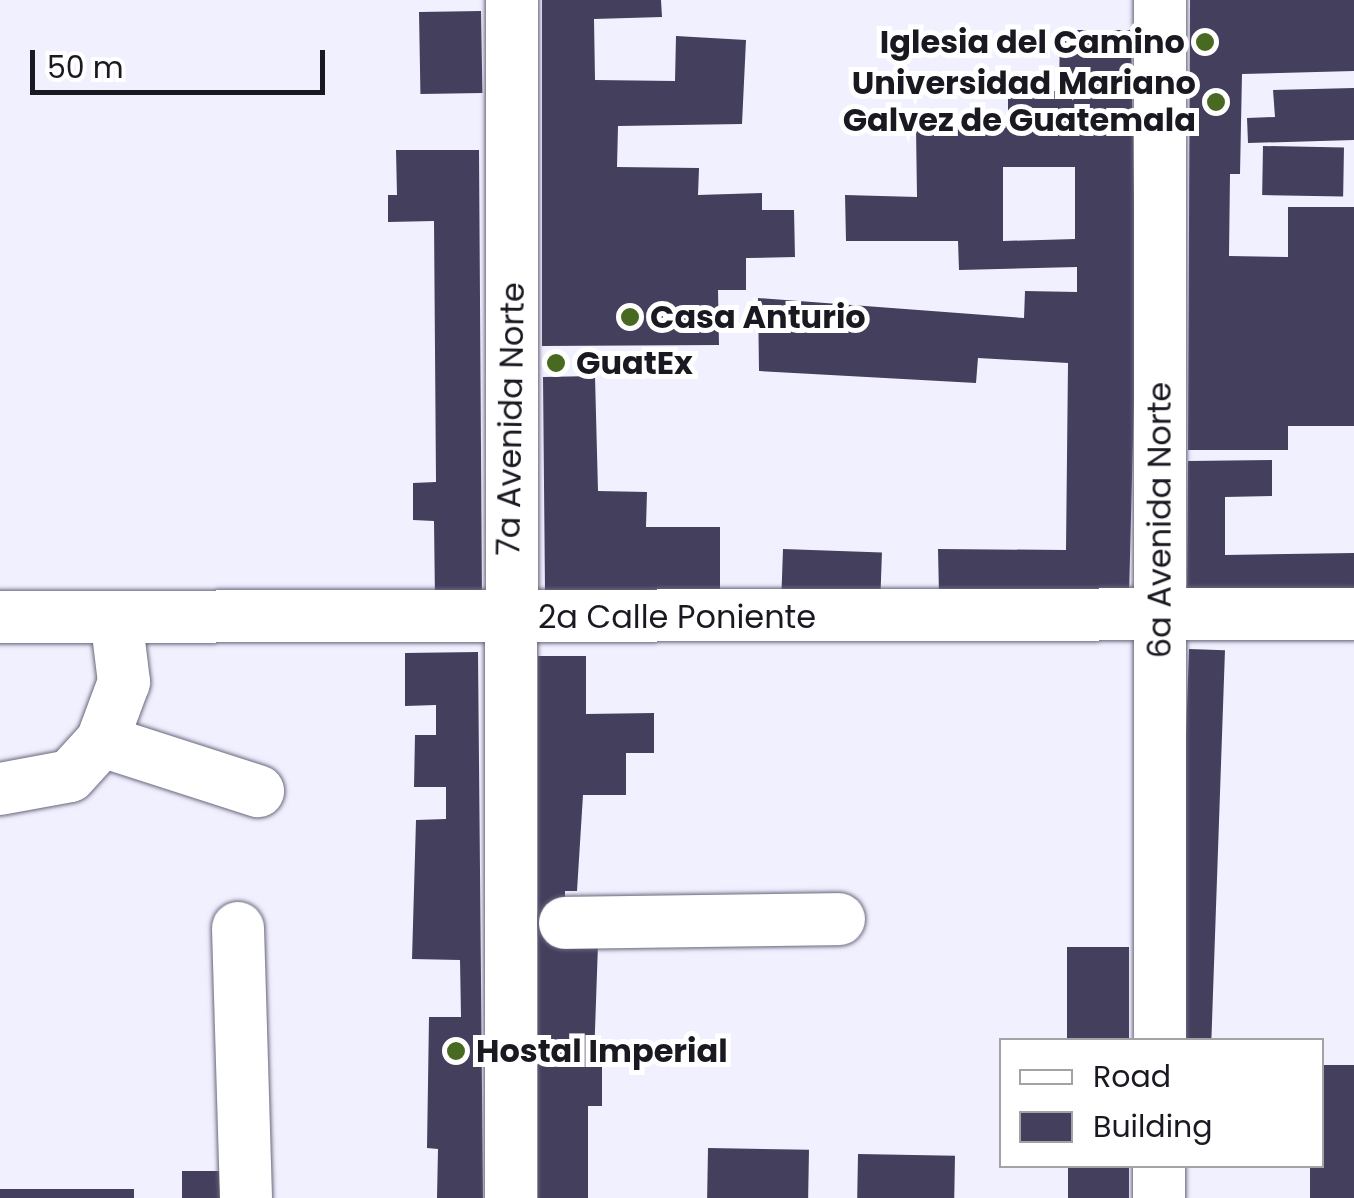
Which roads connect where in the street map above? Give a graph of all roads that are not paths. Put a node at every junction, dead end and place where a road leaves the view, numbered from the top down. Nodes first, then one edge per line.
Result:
1 (512, 0) edge
2 (1160, 0) edge
3 (1354, 614) edge
4 (0, 616) edge
5 (1160, 616) junction
6 (116, 617) junction
7 (510, 618) junction
8 (102, 741) junction
9 (0, 790) edge
10 (258, 791) dead end
11 (839, 919) dead end
12 (539, 924) junction
13 (238, 928) dead end
14 (1160, 1038) edge
15 (1160, 1168) edge
16 (246, 1198) edge
17 (511, 1198) edge
18 (1160, 1198) edge

1 - 7 street, 7a Avenida Norte
2 - 5 street, 6a Avenida Norte
3 - 5 street, 2a Calle Poniente
4 - 6 street, 2a Calle Poniente
5 - 7 street, 2a Calle Poniente
5 - 14 street, 6a Avenida Norte
6 - 7 street, 2a Calle Poniente
6 - 8 street
7 - 12 street, 7a Avenida Norte
8 - 9 street
8 - 10 street
11 - 12 street
12 - 17 street, 7a Avenida Norte
13 - 16 street
15 - 18 street

